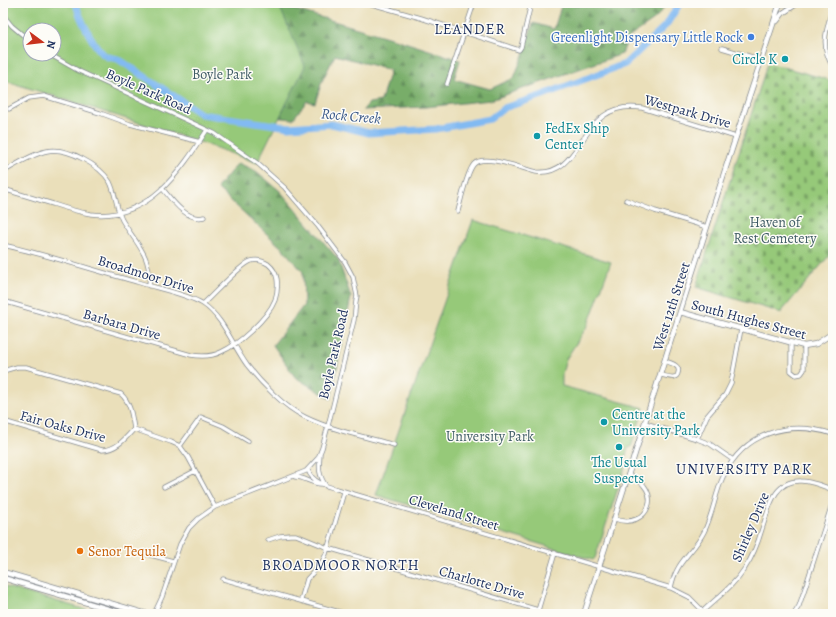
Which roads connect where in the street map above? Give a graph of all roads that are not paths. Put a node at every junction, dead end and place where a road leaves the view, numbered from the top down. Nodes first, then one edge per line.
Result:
1 (368, 3) edge
2 (474, 3) edge
3 (531, 3) edge
4 (792, 3) edge
5 (798, 3) edge
6 (780, 4) edge
7 (833, 6) edge
8 (3, 14) edge
9 (774, 25) junction
10 (465, 32) junction
11 (22, 35) edge
12 (722, 48) dead end
13 (762, 60) junction
14 (62, 61) edge
15 (833, 67) edge
16 (447, 84) dead end
17 (9, 109) dead end
18 (207, 130) junction
19 (736, 137) junction
20 (200, 142) junction
21 (3, 172) edge
22 (162, 188) junction
23 (3, 189) edge
24 (626, 200) dead end
25 (458, 211) dead end
26 (120, 213) junction
27 (204, 217) dead end
28 (707, 227) junction
29 (3, 245) edge
30 (149, 286) junction
31 (3, 301) edge
32 (203, 304) junction
33 (680, 312) junction
34 (741, 329) junction
35 (833, 333) edge
36 (791, 343) junction
37 (234, 344) junction
38 (804, 346) junction
39 (665, 361) junction
40 (3, 371) edge
41 (660, 374) junction
42 (3, 421) edge
43 (645, 423) junction
44 (328, 426) junction
45 (134, 429) junction
46 (833, 434) edge
47 (697, 439) junction
48 (248, 441) dead end
49 (394, 445) dead end
50 (180, 446) junction
51 (320, 453) junction
52 (733, 460) junction
53 (308, 470) junction
54 (195, 471) junction
55 (628, 475) junction
56 (292, 477) junction
57 (321, 484) junction
58 (326, 486) junction
59 (164, 487) dead end
60 (833, 490) edge
61 (344, 492) junction
62 (833, 501) edge
63 (216, 507) junction
64 (615, 519) junction
65 (268, 540) dead end
66 (328, 548) junction
67 (143, 553) dead end
68 (555, 553) junction
69 (173, 561) junction
70 (599, 567) junction
71 (3, 572) edge
72 (3, 578) edge
73 (223, 579) dead end
74 (671, 588) junction
75 (301, 600) junction
76 (703, 611) junction
77 (538, 612) edge
78 (343, 613) edge
79 (125, 614) edge
80 (148, 614) edge
81 (154, 614) edge
82 (584, 614) edge
83 (700, 614) edge
84 (794, 614) edge

1 - 10 street
2 - 10 street
3 - 10 street
4 - 6 main road
5 - 9 main road
6 - 9 main road, West 12th Street
7 - 15 street
8 - 11 street
9 - 13 main road, West 12th Street
10 - 16 street
12 - 13 street
13 - 19 main road, West 12th Street
14 - 18 street, Boyle Park Road
17 - 20 street
18 - 20 street
18 - 44 street, Boyle Park Road
19 - 25 street, Westpark Drive
19 - 28 main road, West 12th Street
20 - 22 street
21 - 26 street
22 - 26 street
22 - 27 street
23 - 26 street
24 - 28 street
26 - 30 street
28 - 33 main road, West 12th Street
29 - 30 street, Broadmoor Drive
30 - 32 street, Broadmoor Drive
31 - 37 street, Barbara Drive
32 - 37 street, Broadmoor Drive
32 - 37 street, Barbara Drive
33 - 34 main road, South Hughes Street
33 - 39 main road, West 12th Street
34 - 36 main road, South Hughes Street
34 - 47 street
35 - 38 main road, South Hughes Street
36 - 38 main road, South Hughes Street
36 - 38 street
37 - 44 street, Broadmoor Drive
39 - 41 main road, West 12th Street
39 - 41 street
40 - 45 street
41 - 43 main road, West 12th Street
42 - 45 street, Fair Oaks Drive
43 - 47 street
43 - 55 main road, West 12th Street
44 - 49 street, Broadmoor Drive
44 - 51 street, Boyle Park Road
45 - 50 street
46 - 52 street
47 - 52 street
48 - 50 street
50 - 54 street
51 - 53 street, Boyle Park Road
51 - 58 street
52 - 74 street
53 - 56 street
53 - 57 street, Cleveland Street
54 - 59 street
54 - 63 street
55 - 64 main road, West 12th Street
55 - 64 street
56 - 57 street
56 - 63 street
57 - 58 street, Cleveland Street
58 - 61 street, Cleveland Street
60 - 76 street, Shirley Drive
61 - 66 street
61 - 68 street, Cleveland Street
62 - 84 street
63 - 69 street
64 - 70 main road, West 12th Street
65 - 66 street, Charlotte Drive
66 - 75 street
66 - 77 street, Charlotte Drive
67 - 69 street
68 - 70 street, Cleveland Street
68 - 77 street
69 - 81 street
70 - 74 street, Cleveland Street
70 - 82 main road, West 12th Street
71 - 80 main road
72 - 79 main road
73 - 75 street
74 - 76 street, Cleveland Street
75 - 78 street
76 - 83 street, Shirley Drive

